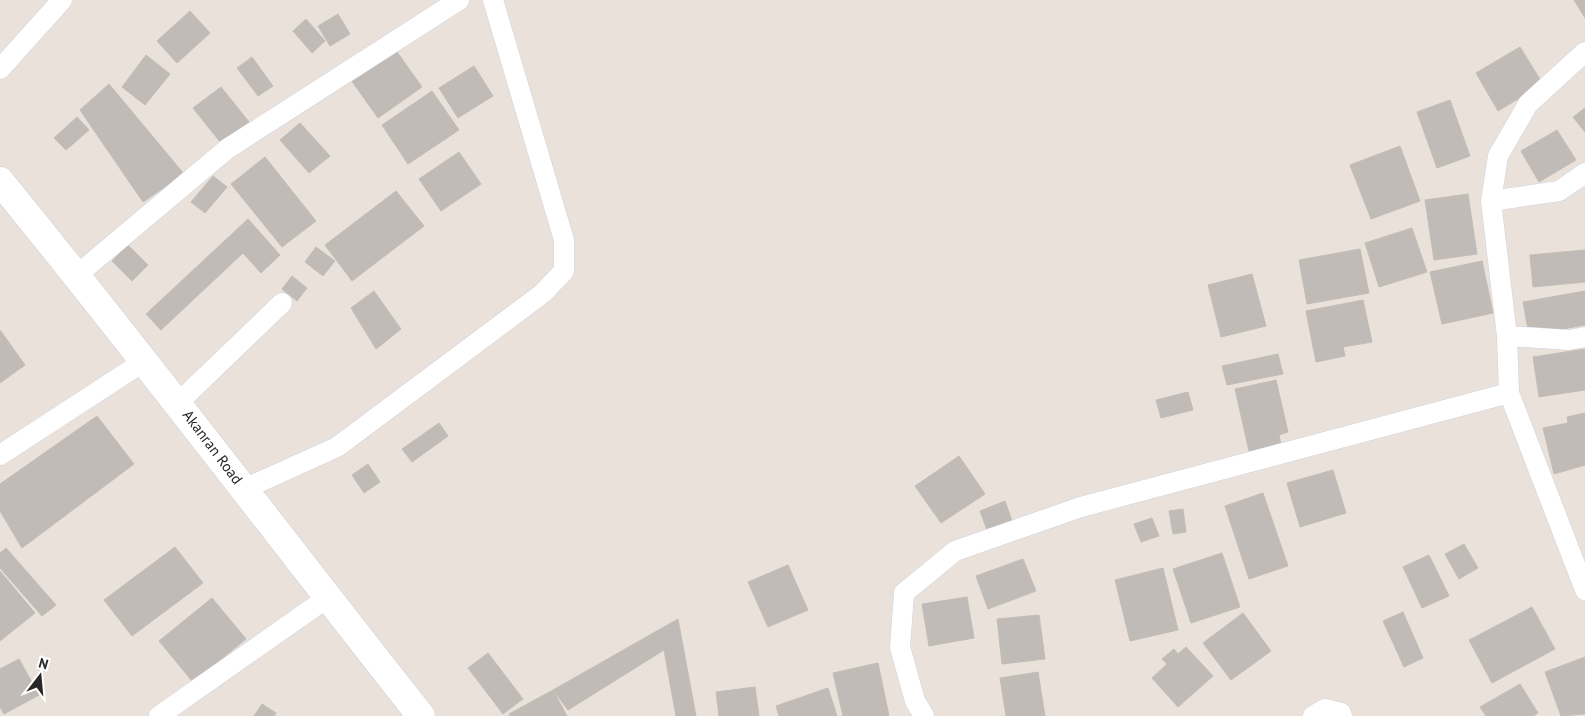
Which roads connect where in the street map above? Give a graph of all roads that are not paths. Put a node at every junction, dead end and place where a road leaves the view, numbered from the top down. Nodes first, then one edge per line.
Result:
1 (62, 0) edge
2 (459, 0) edge
3 (493, 0) edge
4 (1585, 52) edge
5 (0, 69) edge
6 (1585, 173) edge
7 (0, 181) edge
8 (1491, 201) junction
9 (77, 275) junction
10 (282, 303) dead end
11 (1507, 336) junction
12 (1585, 337) edge
13 (143, 362) junction
14 (1509, 393) junction
15 (178, 403) junction
16 (0, 455) edge
17 (244, 489) junction
18 (1585, 590) edge
19 (328, 598) junction
20 (159, 716) edge
21 (422, 716) edge
22 (924, 716) edge
23 (1312, 716) edge
24 (1342, 716) edge

1 - 5 street
2 - 9 street
3 - 17 street
4 - 8 street
6 - 8 street
7 - 9 main road, Akanran Road
8 - 11 street
9 - 13 main road, Akanran Road
10 - 15 street
11 - 12 street
11 - 14 street
13 - 15 main road, Akanran Road
13 - 16 street
14 - 18 street
14 - 22 street
15 - 17 main road, Akanran Road
17 - 19 main road, Akanran Road
19 - 20 street
19 - 21 main road, Akanran Road
23 - 24 street

